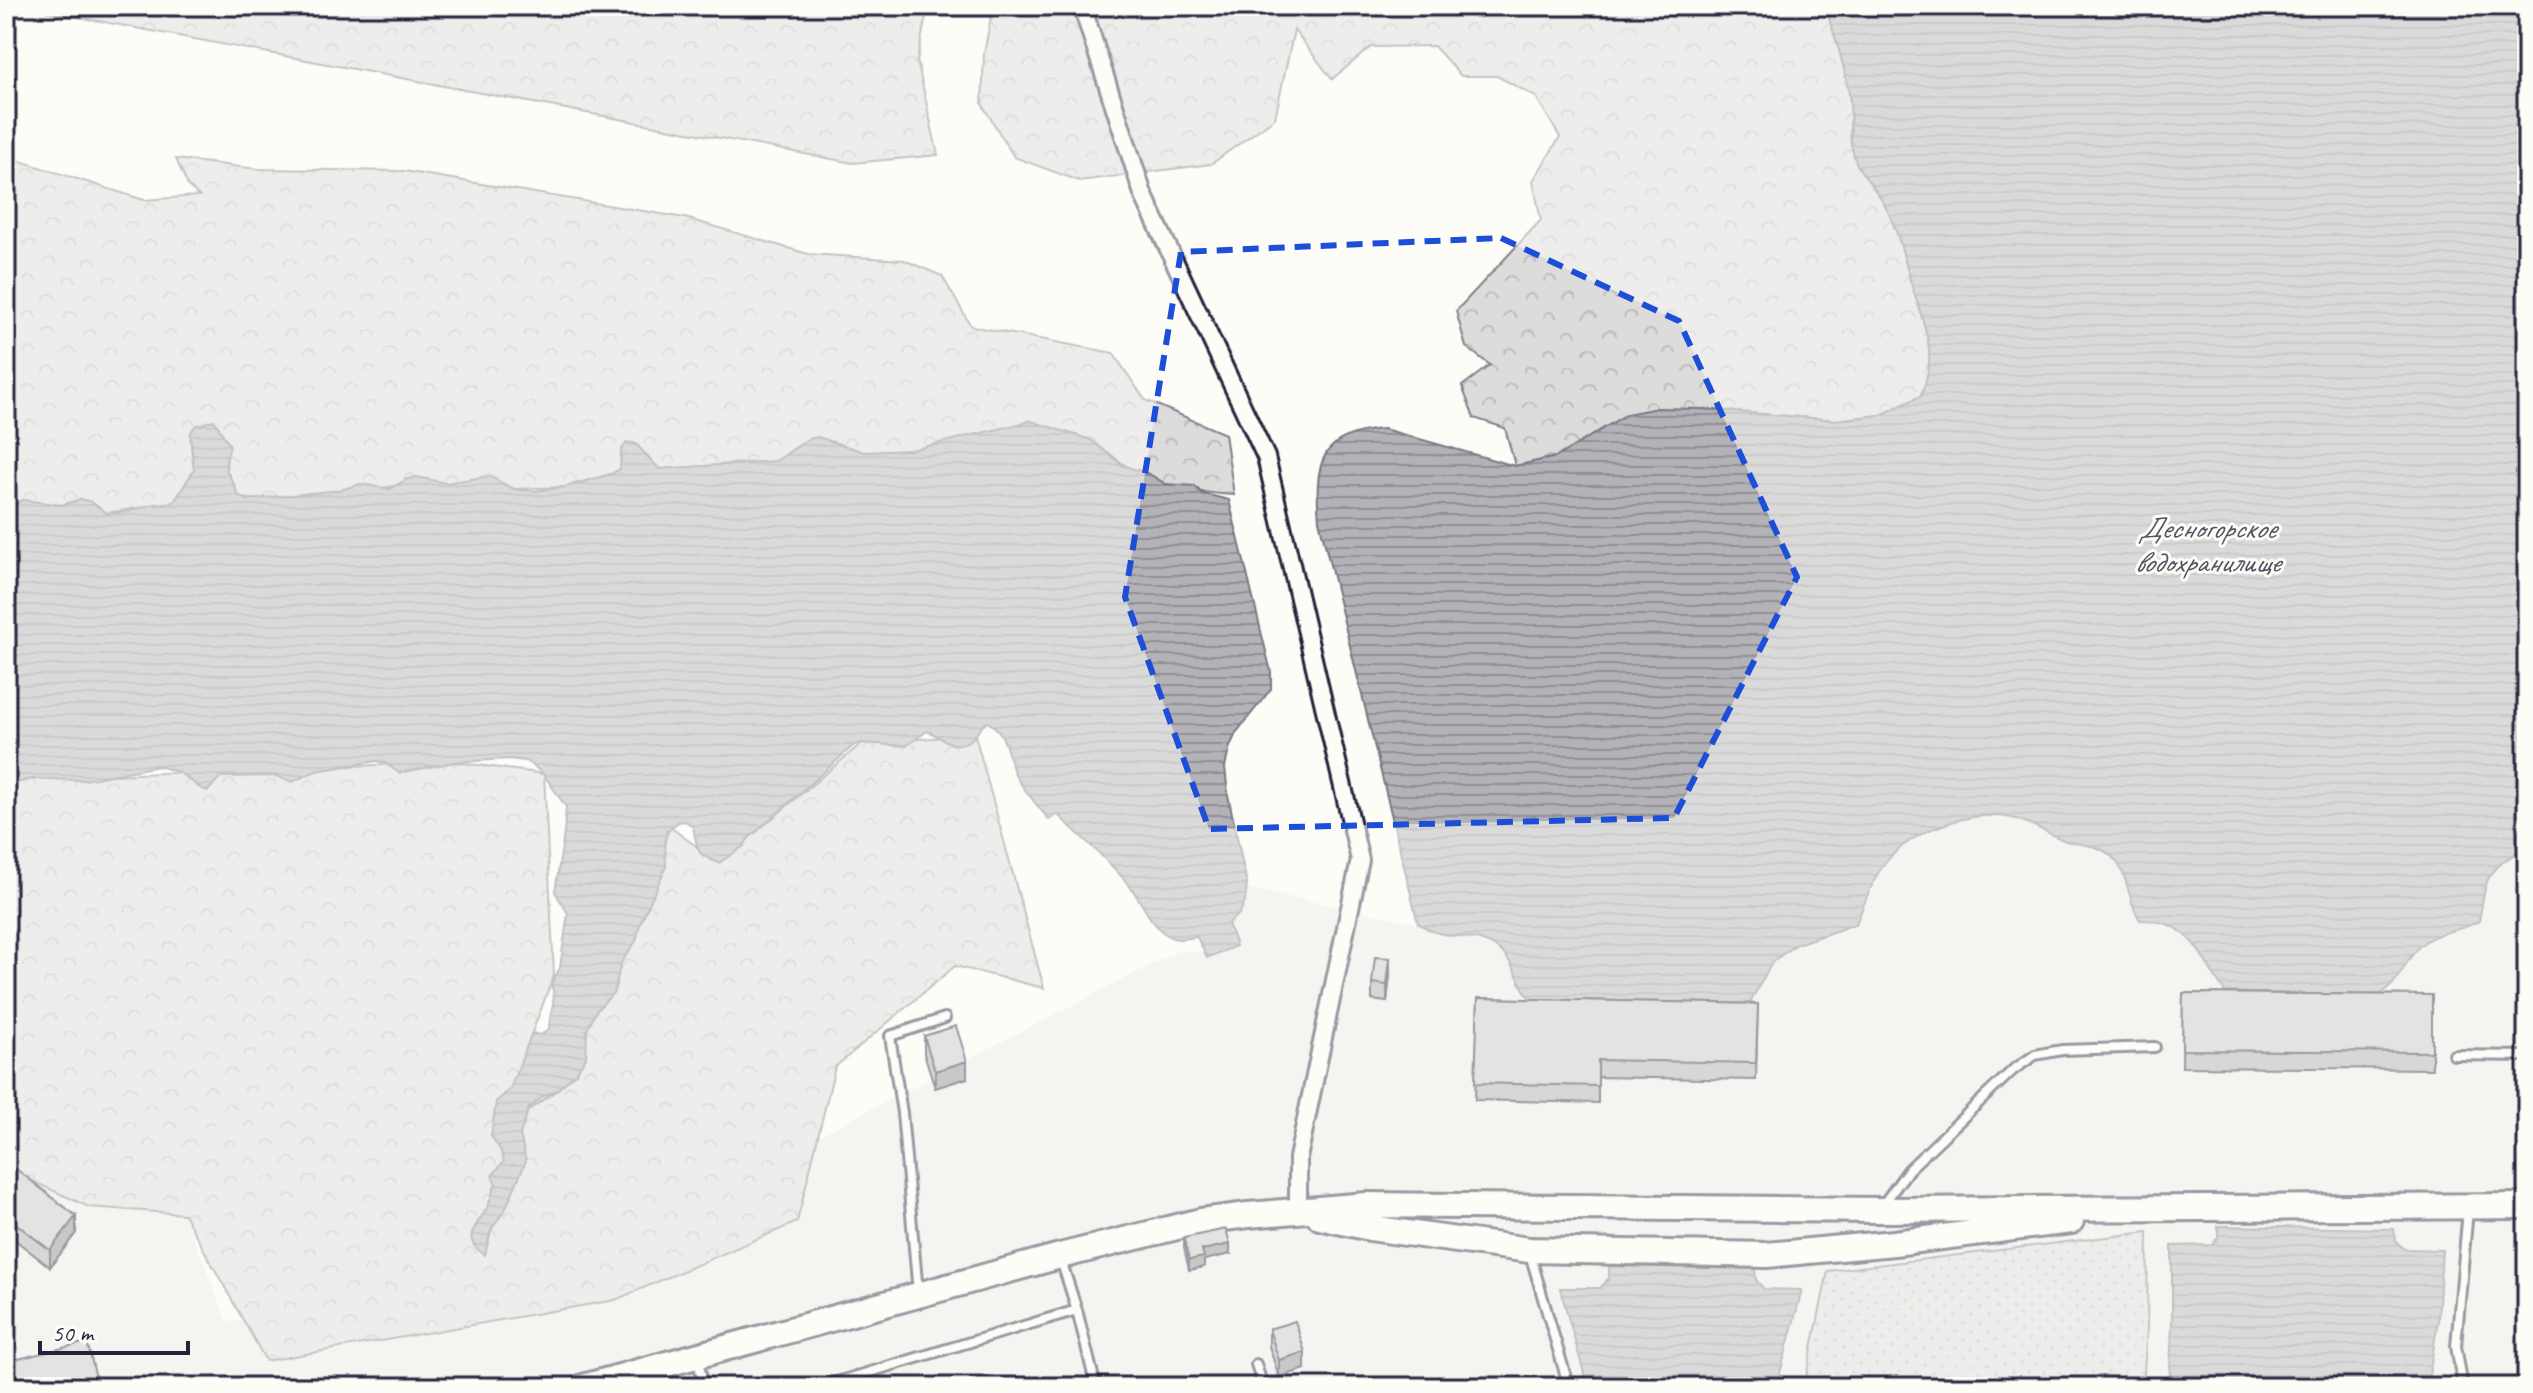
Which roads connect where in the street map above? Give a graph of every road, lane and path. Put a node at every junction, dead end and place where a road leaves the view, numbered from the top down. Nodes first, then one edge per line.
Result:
1 (1082, 6) edge
2 (945, 1018) dead end
3 (2155, 1047) dead end
4 (2454, 1055) dead end
5 (2527, 1056) edge
6 (2527, 1206) edge
7 (2182, 1207) junction
8 (2468, 1208) junction
9 (1880, 1210) junction
10 (1298, 1212) junction
11 (1529, 1250) junction
12 (1060, 1256) junction
13 (918, 1293) junction
14 (1077, 1310) junction
15 (697, 1356) junction
16 (1256, 1364) dead end
17 (583, 1387) edge
18 (704, 1387) edge
19 (820, 1387) edge
20 (1096, 1387) edge
21 (1263, 1387) edge
22 (1569, 1387) edge
23 (2463, 1387) edge

1 - 10 street
2 - 13 lane
3 - 9 lane
4 - 5 lane
6 - 8 street
7 - 8 street
7 - 9 street
7 - 11 street
8 - 23 lane
9 - 10 street
10 - 11 street
10 - 12 street
11 - 22 lane
12 - 13 street
12 - 14 lane
13 - 15 street
14 - 19 lane
14 - 20 lane
15 - 17 street
15 - 18 lane
16 - 21 lane

